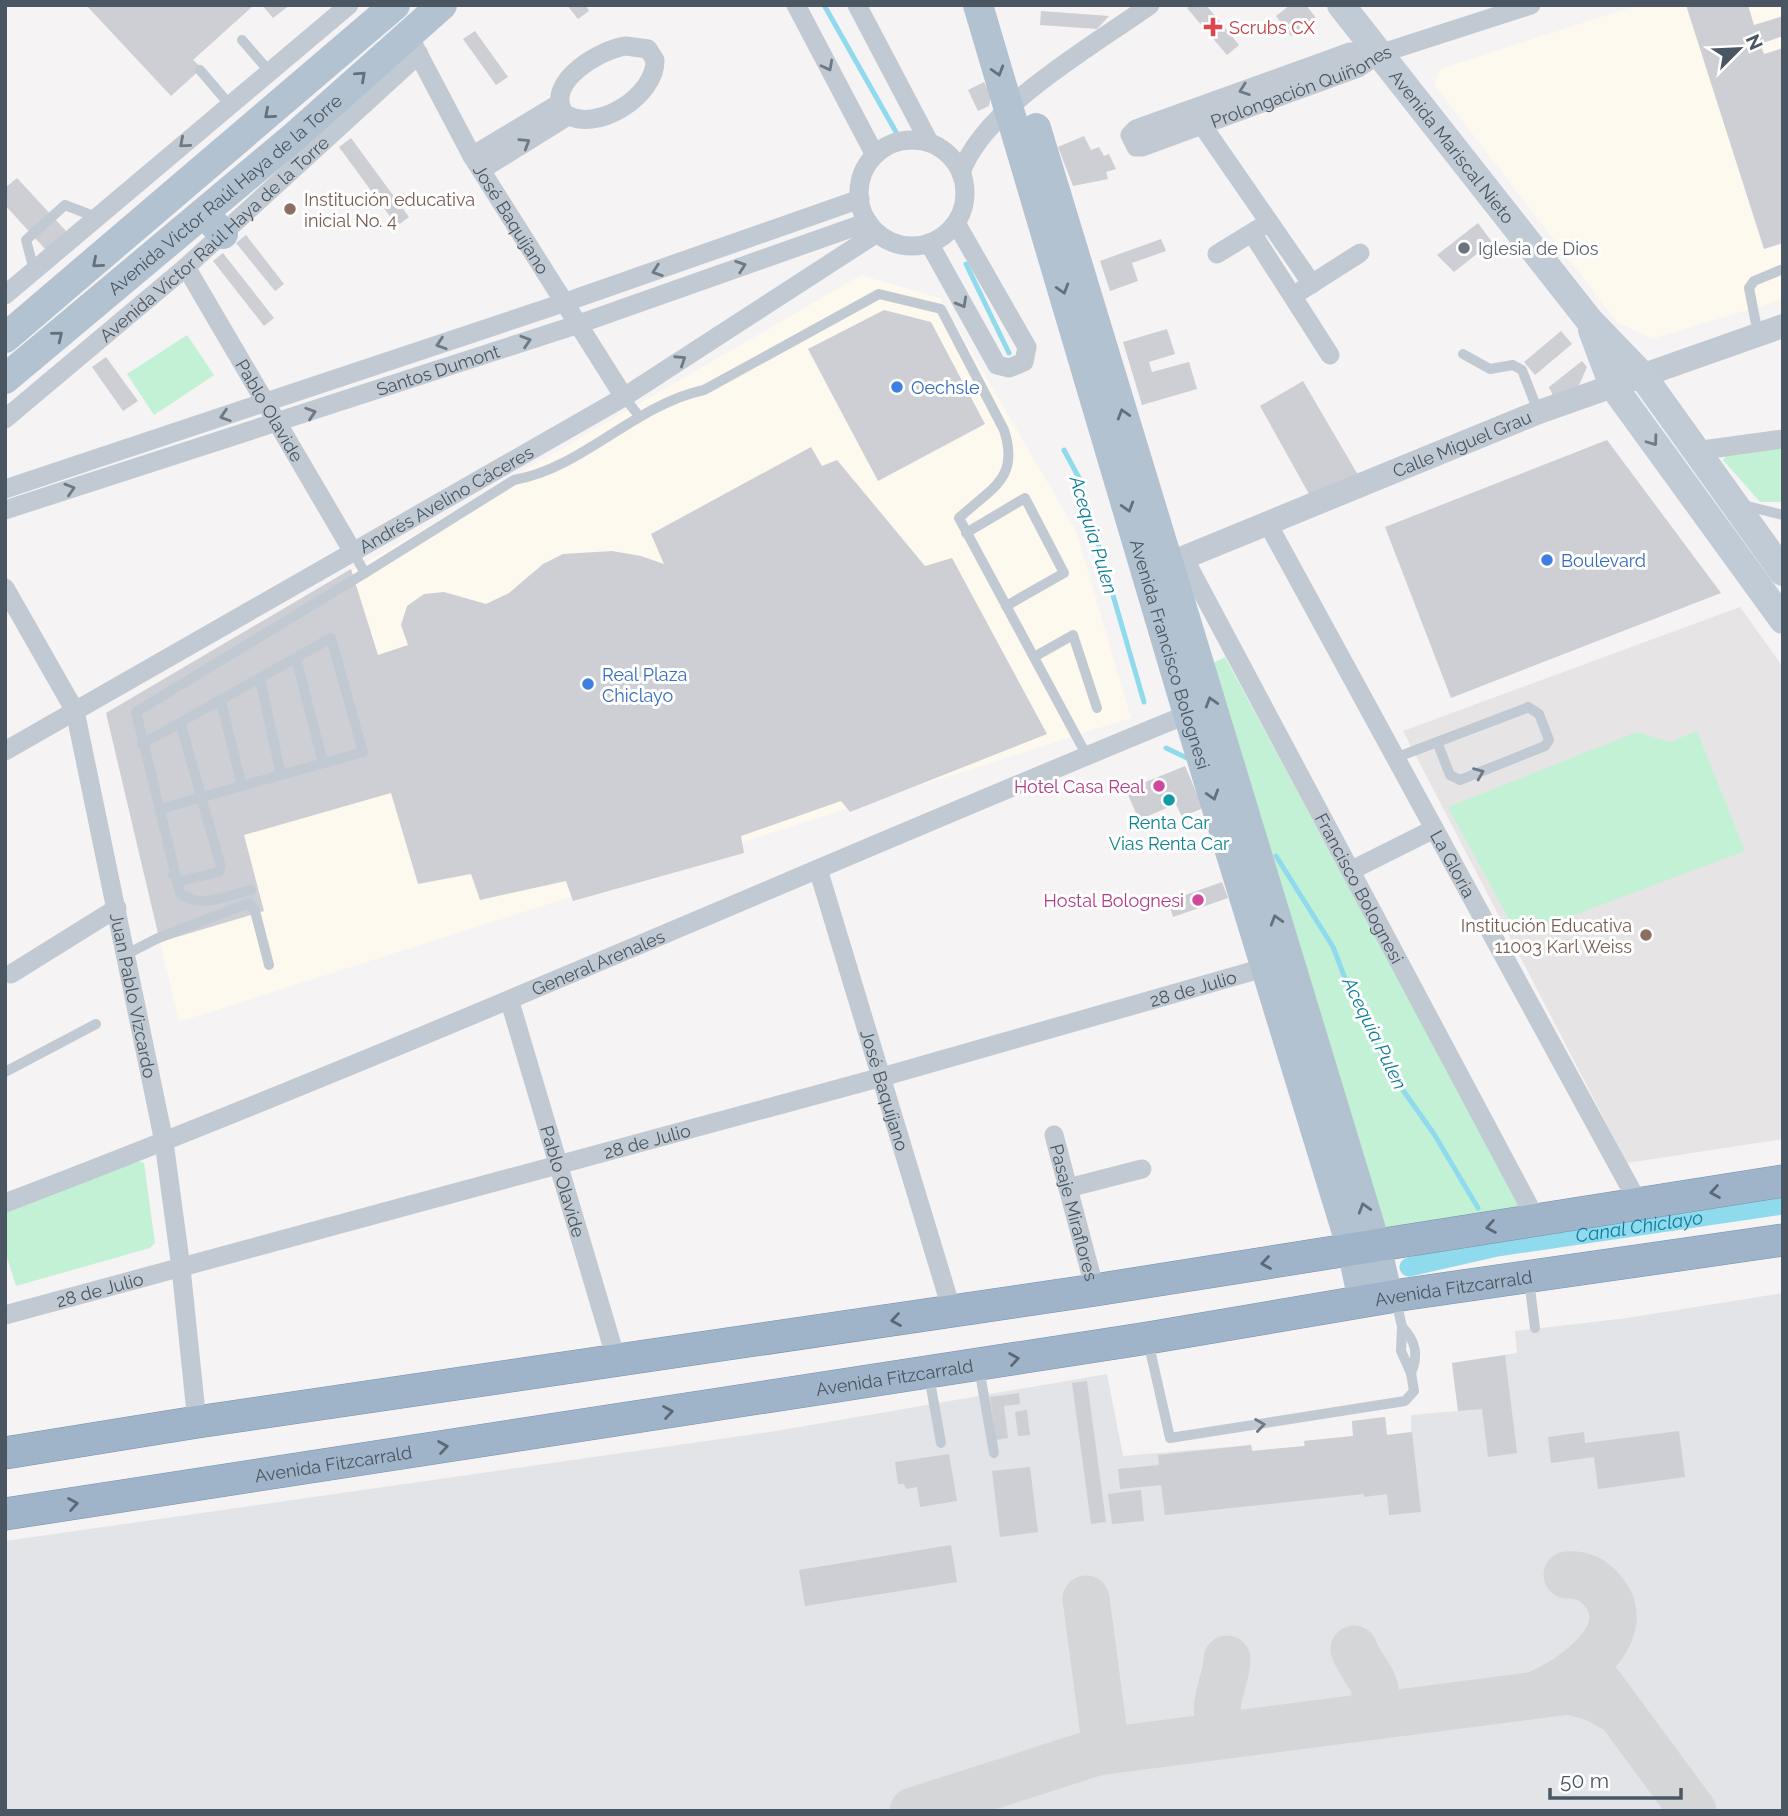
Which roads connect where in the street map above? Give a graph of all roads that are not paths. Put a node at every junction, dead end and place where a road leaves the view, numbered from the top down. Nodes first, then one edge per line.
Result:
1 (349, 5) edge
2 (395, 5) edge
3 (442, 5) edge
4 (796, 5) edge
5 (857, 5) edge
6 (978, 5) edge
7 (999, 5) edge
8 (1150, 5) edge
9 (1341, 5) edge
10 (1531, 5) edge
11 (1498, 10) edge
12 (242, 40) dead end
13 (414, 44) junction
14 (1378, 54) junction
15 (200, 70) dead end
16 (269, 71) junction
17 (1017, 101) junction
18 (229, 104) junction
19 (564, 109) junction
20 (1202, 125) junction
21 (929, 142) junction
22 (947, 153) junction
23 (875, 155) junction
24 (477, 163) junction
25 (961, 173) junction
26 (860, 199) junction
27 (96, 216) junction
28 (1269, 221) junction
29 (956, 223) junction
30 (213, 224) junction
31 (873, 227) junction
32 (1252, 233) junction
33 (929, 243) junction
34 (1360, 253) dead end
35 (1217, 254) dead end
36 (186, 267) junction
37 (1783, 269) edge
38 (34, 270) junction
39 (1312, 284) junction
40 (6, 292) edge
41 (1292, 296) junction
42 (564, 303) junction
43 (1589, 320) junction
44 (576, 325) junction
45 (1783, 326) edge
46 (1758, 335) junction
47 (5, 338) edge
48 (1463, 354) dead end
49 (1330, 355) dead end
50 (1642, 374) junction
51 (5, 379) edge
52 (1613, 386) junction
53 (624, 397) junction
54 (264, 403) junction
55 (1539, 412) junction
56 (639, 416) junction
57 (5, 419) edge
58 (277, 424) junction
59 (1783, 439) edge
60 (1695, 452) junction
61 (5, 489) edge
62 (1732, 502) junction
63 (5, 510) edge
64 (1783, 516) edge
65 (1268, 524) junction
66 (966, 533) junction
67 (353, 552) junction
68 (1167, 565) junction
69 (1783, 572) edge
70 (365, 573) junction
71 (5, 588) edge
72 (1006, 606) junction
73 (1783, 620) edge
74 (1034, 657) junction
75 (296, 658) junction
76 (260, 679) junction
77 (221, 702) junction
78 (1097, 708) dead end
79 (75, 711) junction
80 (1188, 715) junction
81 (181, 725) junction
82 (1437, 741) junction
83 (142, 744) junction
84 (5, 751) edge
85 (1087, 757) junction
86 (1395, 758) junction
87 (323, 763) junction
88 (281, 775) junction
89 (242, 786) junction
90 (201, 797) junction
91 (160, 808) junction
92 (1434, 829) junction
93 (818, 869) junction
94 (1352, 870) junction
95 (173, 874) junction
96 (251, 890) dead end
97 (117, 908) junction
98 (127, 954) junction
99 (1277, 964) junction
100 (269, 965) dead end
101 (11, 974) dead end
102 (510, 1002) junction
103 (96, 1024) dead end
104 (5, 1072) edge
105 (882, 1077) junction
106 (1054, 1135) dead end
107 (164, 1142) junction
108 (560, 1163) junction
109 (1142, 1169) dead end
110 (1783, 1181) edge
111 (1068, 1188) junction
112 (5, 1203) edge
113 (1639, 1204) junction
114 (1536, 1219) junction
115 (1783, 1240) edge
116 (1364, 1248) junction
117 (181, 1268) junction
118 (1528, 1277) junction
119 (1095, 1290) junction
120 (1382, 1298) junction
121 (952, 1311) junction
122 (5, 1315) edge
123 (1535, 1328) dead end
124 (1148, 1338) junction
125 (617, 1362) junction
126 (978, 1364) junction
127 (928, 1372) junction
128 (197, 1422) junction
129 (941, 1443) dead end
130 (993, 1453) dead end
131 (5, 1454) edge
132 (5, 1514) edge

1 - 16 street
2 -> 47 main road, Avenida Victor Raúl Haya de la Torre
3 - 13 main road, Avenida Victor Raúl Haya de la Torre
4 -> 23 street
5 - 21 street
6 -> 17 main road, Avenida Francisco Bolognesi
7 - 17 main road, Avenida Francisco Bolognesi
8 - 17 street
9 - 14 main road, Avenida Mariscal Nieto
10 - 11 street
11 - 14 street
12 - 16 lane
13 - 24 street, José Baquíjano
13 - 30 main road, Avenida Victor Raúl Haya de la Torre
14 - 20 street, Prolongación Quiñones
14 -> 20 street, Prolongación Quiñones
14 - 43 main road, Avenida Mariscal Nieto
15 - 18 lane
16 - 18 street
17 - 22 street
17 - 25 street
17 - 68 main road, Avenida Francisco Bolognesi
18 -> 27 street
19 - 19 street
19 - 24 street
20 - 28 street
21 - 22 street
21 - 23 street
22 - 25 street
23 - 26 street
24 - 42 street, José Baquíjano
25 - 29 street
26 - 31 street
26 -> 42 street, Santos Dumont
27 - 38 street
27 - 38 lane
28 - 32 street
28 - 39 street
29 - 33 street
33 -> 29 street
30 - 36 street, Avenida Víctor Raúl Haya de la Torre
51 -> 30 main road, Avenida Victor Raúl Haya de la Torre
31 - 33 street
44 -> 31 street, Santos Dumont
53 -> 31 street, Andrés Avelino Cáceres
32 - 35 street
32 - 41 street
34 - 39 street
36 - 54 street, Pablo Olavide
36 - 57 street, Avenida Víctor Raúl Haya de la Torre
37 - 46 lane
38 - 40 street
39 - 41 street
41 - 49 street
42 - 44 street, José Baquíjano
42 -> 54 street, Santos Dumont
43 - 50 main road, Avenida Mariscal Nieto
43 - 52 main road, Avenida Mariscal Nieto
44 - 53 street, José Baquíjano
58 -> 44 street, Santos Dumont
45 - 46 street, Calle Miguel Grau
46 - 50 street, Calle Miguel Grau
48 - 55 lane
50 - 52 street, Calle Miguel Grau
50 - 60 main road, Avenida Mariscal Nieto
52 - 55 street, Calle Miguel Grau
52 -> 73 main road, Avenida Mariscal Nieto
53 - 56 lane
53 - 67 street, Andrés Avelino Cáceres
54 - 58 street, Pablo Olavide
54 -> 61 street, Santos Dumont
55 - 65 street, Calle Miguel Grau
56 - 66 lane
56 - 70 lane
63 -> 58 street, Santos Dumont
58 - 67 street, Pablo Olavide
59 - 60 street
60 - 62 main road, Avenida Mariscal Nieto
62 - 64 lane
62 - 69 main road, Avenida Mariscal Nieto
65 - 68 street, Calle Miguel Grau
65 - 86 street, La Gloria
66 - 72 lane
66 - 72 lane
67 - 70 lane
67 - 79 street, Andrés Avelino Cáceres
68 - 80 main road, Avenida Francisco Bolognesi
68 - 94 street, Francisco Bolognesi
99 -> 68 main road, Avenida Francisco Bolognesi
70 - 83 lane
71 - 79 street, Juan Pablo Vizcardo
72 - 74 lane
74 - 78 lane
74 - 85 lane
75 - 76 lane
75 - 87 lane
75 - 87 lane
76 - 77 lane
76 - 88 lane
77 - 81 lane
77 - 89 lane
79 - 84 street, Andrés Avelino Cáceres
79 - 97 street, Juan Pablo Vizcardo
80 - 85 street, General Arenales
80 -> 99 main road, Avenida Francisco Bolognesi
81 - 83 lane
81 - 90 lane
82 -> 82 lane
82 - 86 lane
83 - 91 lane
85 - 93 street, General Arenales
86 - 92 street, La Gloria
87 - 88 lane
88 - 89 lane
89 - 90 lane
90 - 91 lane
90 - 95 lane
91 - 95 lane
92 - 94 street
92 - 113 street, La Gloria
93 - 102 street, General Arenales
93 - 105 street, José Baquíjano
94 - 114 street, Francisco Bolognesi
95 - 96 lane
97 - 98 street, Juan Pablo Vizcardo
97 - 101 street
98 - 100 lane
98 - 107 street, Juan Pablo Vizcardo
99 - 105 street, 28 de Julio
99 - 116 main road, Avenida Francisco Bolognesi
102 - 107 street, General Arenales
102 - 108 street, Pablo Olavide
103 - 104 lane
105 - 108 street, 28 de Julio
105 - 121 street, José Baquíjano
106 - 111 street, Pasaje Miraflores
107 - 112 street, General Arenales
107 - 117 street, Juan Pablo Vizcardo
108 - 117 street, 28 de Julio
108 - 125 street, Pablo Olavide
109 - 111 street
110 -> 113 highway
111 - 119 street, Pasaje Miraflores
113 - 114 highway
114 -> 116 highway
115 - 118 highway, Avenida Fitzcarrald
116 -> 119 highway
116 - 120 main road, Avenida Francisco Bolognesi
117 - 122 street, 28 de Julio
117 - 128 street, Juan Pablo Vizcardo
118 - 120 highway, Avenida Fitzcarrald
118 - 123 lane
119 - 121 highway
120 - 124 highway, Avenida Fitzcarrald
124 -> 120 lane
121 -> 125 highway
126 -> 124 highway, Avenida Fitzcarrald
125 - 128 highway
126 - 127 highway, Avenida Fitzcarrald
126 - 130 lane
127 - 129 lane
132 -> 127 highway, Avenida Fitzcarrald
128 - 131 highway

